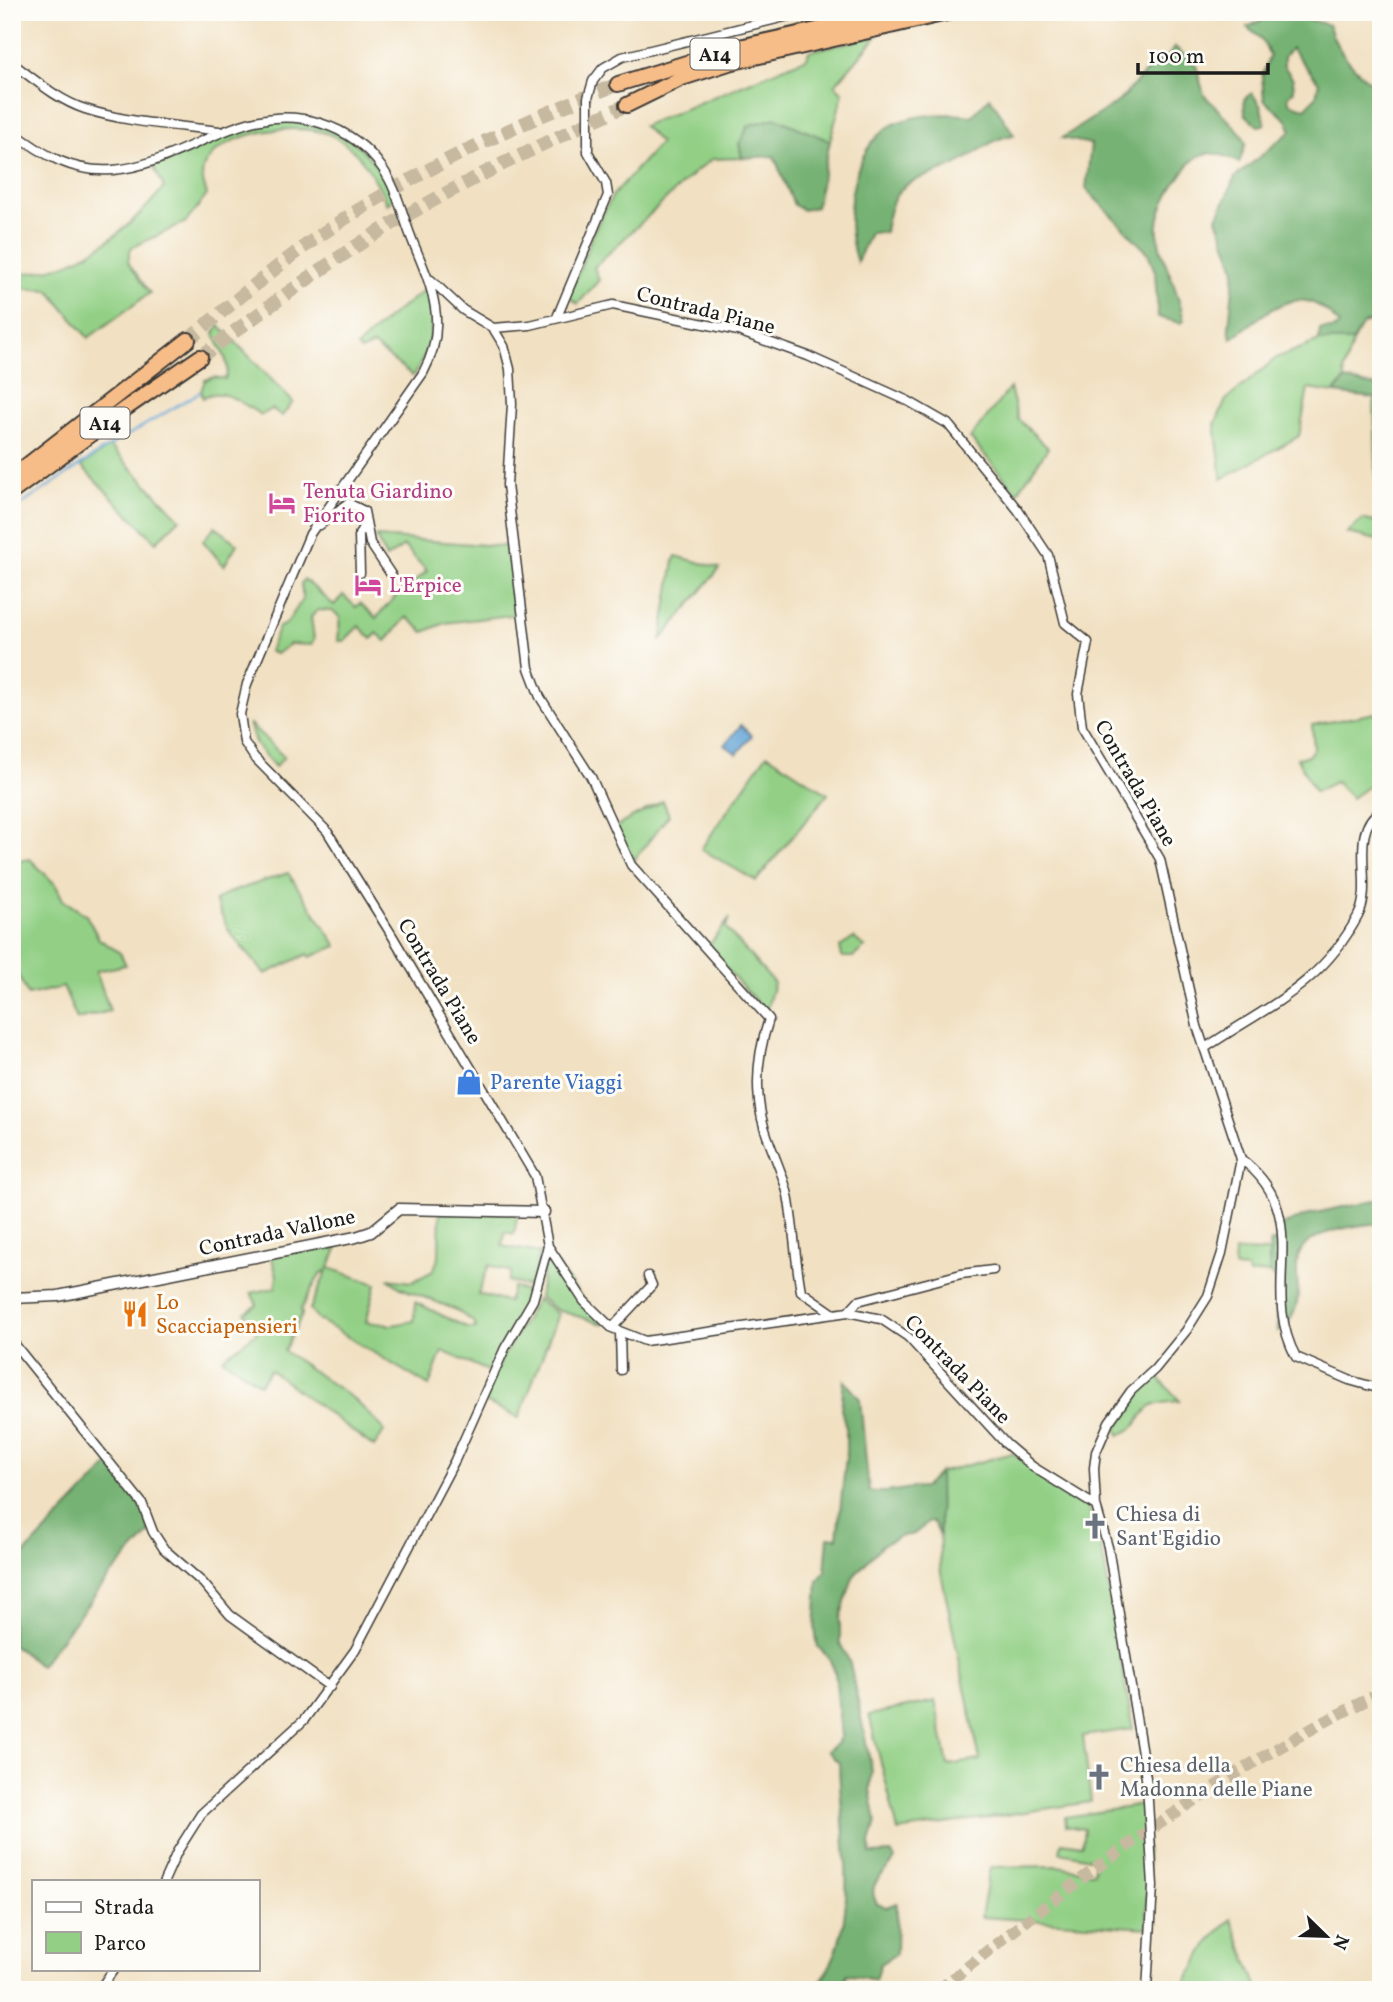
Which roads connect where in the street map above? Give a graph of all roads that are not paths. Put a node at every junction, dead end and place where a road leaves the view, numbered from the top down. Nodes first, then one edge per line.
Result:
1 (822, 12) edge
2 (898, 12) edge
3 (951, 12) edge
4 (813, 37) junction
5 (12, 63) edge
6 (618, 84) tunnel mouth
7 (627, 105) tunnel mouth
8 (12, 131) edge
9 (222, 131) junction
10 (429, 278) junction
11 (557, 317) junction
12 (493, 328) junction
13 (188, 340) tunnel mouth
14 (200, 357) tunnel mouth
15 (12, 477) edge
16 (12, 492) edge
17 (365, 522) junction
18 (310, 534) junction
19 (359, 573) dead end
20 (392, 576) dead end
21 (1381, 810) edge
22 (1205, 1048) junction
23 (1241, 1160) junction
24 (544, 1212) junction
25 (548, 1246) junction
26 (993, 1270) dead end
27 (648, 1276) dead end
28 (12, 1298) edge
29 (848, 1312) junction
30 (834, 1314) junction
31 (612, 1328) junction
32 (620, 1332) junction
33 (12, 1341) edge
34 (621, 1370) dead end
35 (1381, 1389) edge
36 (1096, 1506) junction
37 (330, 1687) junction
38 (164, 1880) edge
39 (113, 1970) edge
40 (99, 1990) edge
41 (1147, 1990) edge

1 - 11 street
2 - 4 highway, A14
3 - 4 highway, A14
4 - 6 highway, A14
4 - 7 highway, A14
5 - 9 street
8 - 9 street, Contrada Piane
9 - 10 street, Contrada Piane
10 - 12 street, Contrada Piane
10 - 18 street, Contrada Piane
11 - 12 street, Contrada Piane
11 - 22 street, Contrada Piane
12 - 30 street
13 - 15 highway, A14
14 - 16 highway, A14
17 - 18 street
17 - 19 street
17 - 20 street
18 - 24 street, Contrada Piane
21 - 22 street
22 - 23 street, Contrada Piane
23 - 35 street
23 - 36 street, Contrada Piane
24 - 25 street, Contrada Piane
24 - 28 street, Contrada Vallone
25 - 31 street, Contrada Piane
25 - 37 street
26 - 29 street
27 - 31 street
29 - 30 street, Contrada Piane
29 - 36 street, Contrada Piane
30 - 32 street, Contrada Piane
31 - 32 street, Contrada Piane
32 - 34 street
33 - 37 street
36 - 41 street, Contrada Piane
37 - 38 street
39 - 40 street

